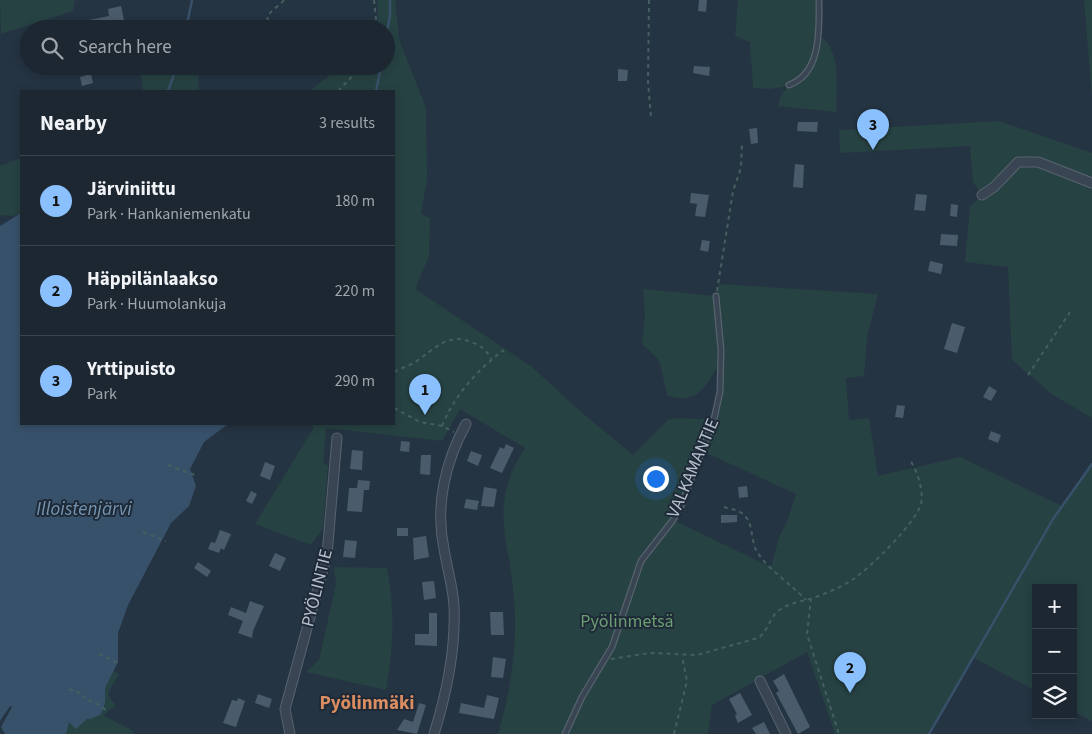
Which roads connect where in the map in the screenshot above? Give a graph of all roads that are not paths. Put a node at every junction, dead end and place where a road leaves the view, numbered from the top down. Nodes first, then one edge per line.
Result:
1 (818, 0) edge
2 (789, 85) dead end
3 (1092, 183) edge
4 (982, 195) dead end
5 (716, 296) road end
6 (466, 424) dead end
7 (337, 438) dead end
8 (760, 682) dead end
9 (290, 734) edge
10 (434, 734) edge
11 (565, 734) edge
12 (786, 734) edge

1 - 2 lane
3 - 4 street
5 - 11 lane, VALKAMANTIE
6 - 10 street
7 - 9 street, PYÖLINTIE
8 - 12 street

